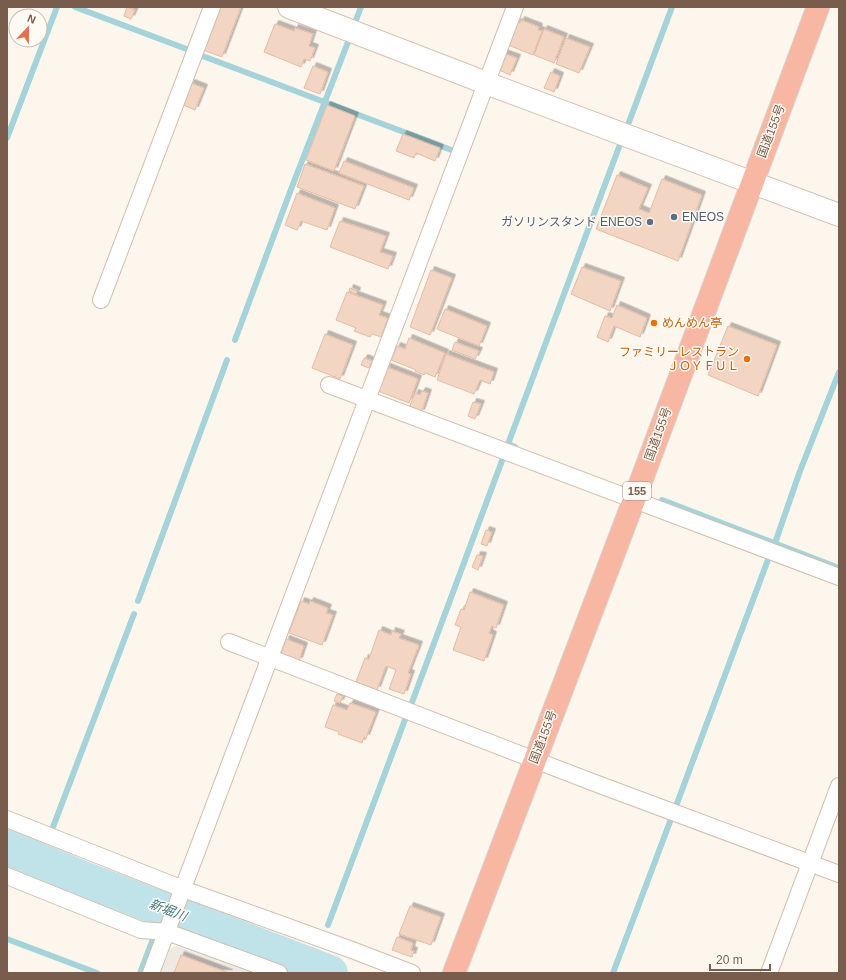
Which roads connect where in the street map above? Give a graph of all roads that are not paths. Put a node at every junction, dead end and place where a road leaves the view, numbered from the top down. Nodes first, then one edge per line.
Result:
1 (212, 7) edge
2 (289, 7) edge
3 (514, 7) edge
4 (818, 7) edge
5 (486, 83) junction
6 (751, 183) junction
7 (839, 215) edge
8 (101, 300) dead end
9 (328, 385) dead end
10 (367, 400) junction
11 (634, 500) junction
12 (839, 577) edge
13 (229, 642) dead end
14 (269, 658) junction
15 (535, 759) junction
16 (839, 786) edge
17 (7, 819) edge
18 (810, 863) junction
19 (839, 874) edge
20 (7, 876) edge
21 (181, 894) junction
22 (167, 930) junction
23 (151, 973) edge
24 (278, 973) edge
25 (412, 973) edge
26 (454, 973) edge
27 (769, 973) edge

1 - 8 street
2 - 5 street
3 - 5 street
4 - 6 highway, 国道155号 / 155
5 - 6 street
5 - 10 street
6 - 7 street
6 - 11 highway, 国道155号 / 155
9 - 10 street
10 - 11 street
10 - 14 street
11 - 12 street
11 - 15 highway, 国道155号 / 155
13 - 14 street
14 - 15 street
14 - 21 street
15 - 18 street
15 - 26 highway, 国道155号 / 155
16 - 18 street
17 - 21 street
18 - 19 street
18 - 27 street
20 - 22 street
21 - 22 street
21 - 25 street
22 - 23 street
22 - 24 street

